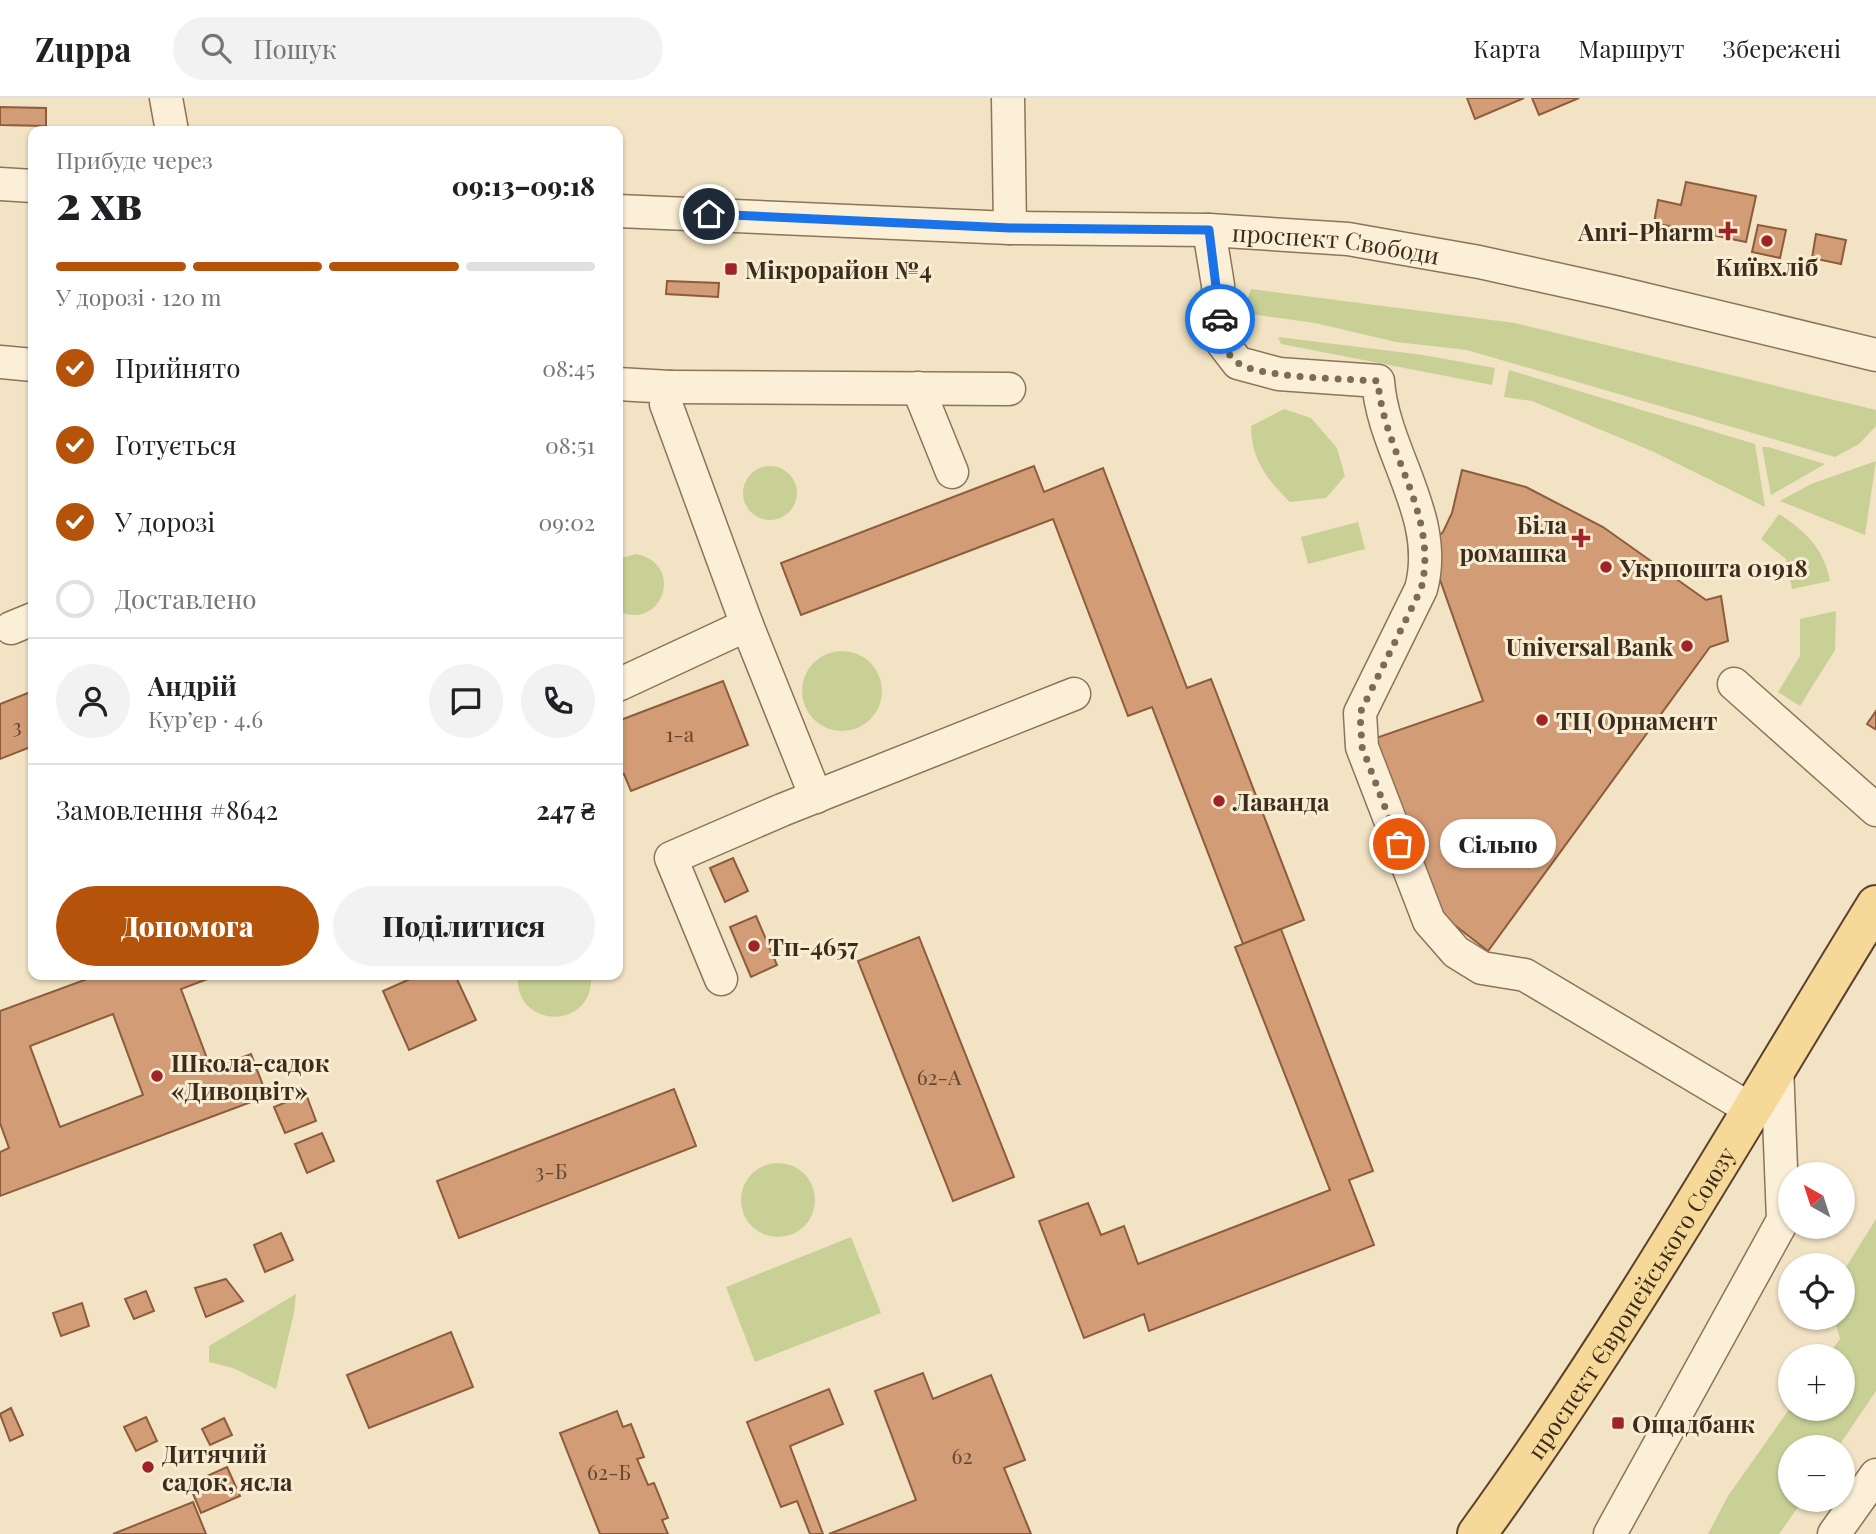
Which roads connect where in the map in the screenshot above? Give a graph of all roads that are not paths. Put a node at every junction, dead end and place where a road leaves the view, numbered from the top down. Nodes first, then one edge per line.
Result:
1 (166, 98) edge
2 (1008, 98) edge
3 (171, 126) edge
4 (0, 184) edge
5 (28, 186) edge
6 (623, 211) edge
7 (1010, 228) junction
8 (1209, 230) junction
9 (1876, 355) edge
10 (0, 362) edge
11 (28, 365) edge
12 (623, 384) edge
13 (670, 387) junction
14 (918, 388) junction
15 (1009, 388) dead end
16 (952, 472) dead end
17 (747, 625) junction
18 (623, 683) edge
19 (1734, 684) dead end
20 (1074, 694) dead end
21 (816, 797) junction
22 (1876, 810) edge
23 (1876, 905) edge
24 (721, 979) dead end
25 (1777, 1065) junction
26 (1752, 1110) junction
27 (1876, 1475) edge
28 (1477, 1534) edge
29 (1610, 1534) edge
30 (1834, 1534) edge

1 - 3 street
2 - 7 street
4 - 5 street
6 - 7 street, проспект Свободи
7 - 8 street, проспект Свободи
8 - 9 street, проспект Свободи
8 - 26 street
10 - 11 street
12 - 13 street
13 - 14 street
13 - 17 street
14 - 15 street
14 - 16 street
17 - 18 street
17 - 21 street
19 - 22 street
20 - 21 street
21 - 24 street
23 - 25 main road, проспект Європейського Союзу
25 - 26 main road, проспект Європейського Союзу
25 - 29 street
26 - 28 main road, проспект Європейського Союзу
27 - 30 street

